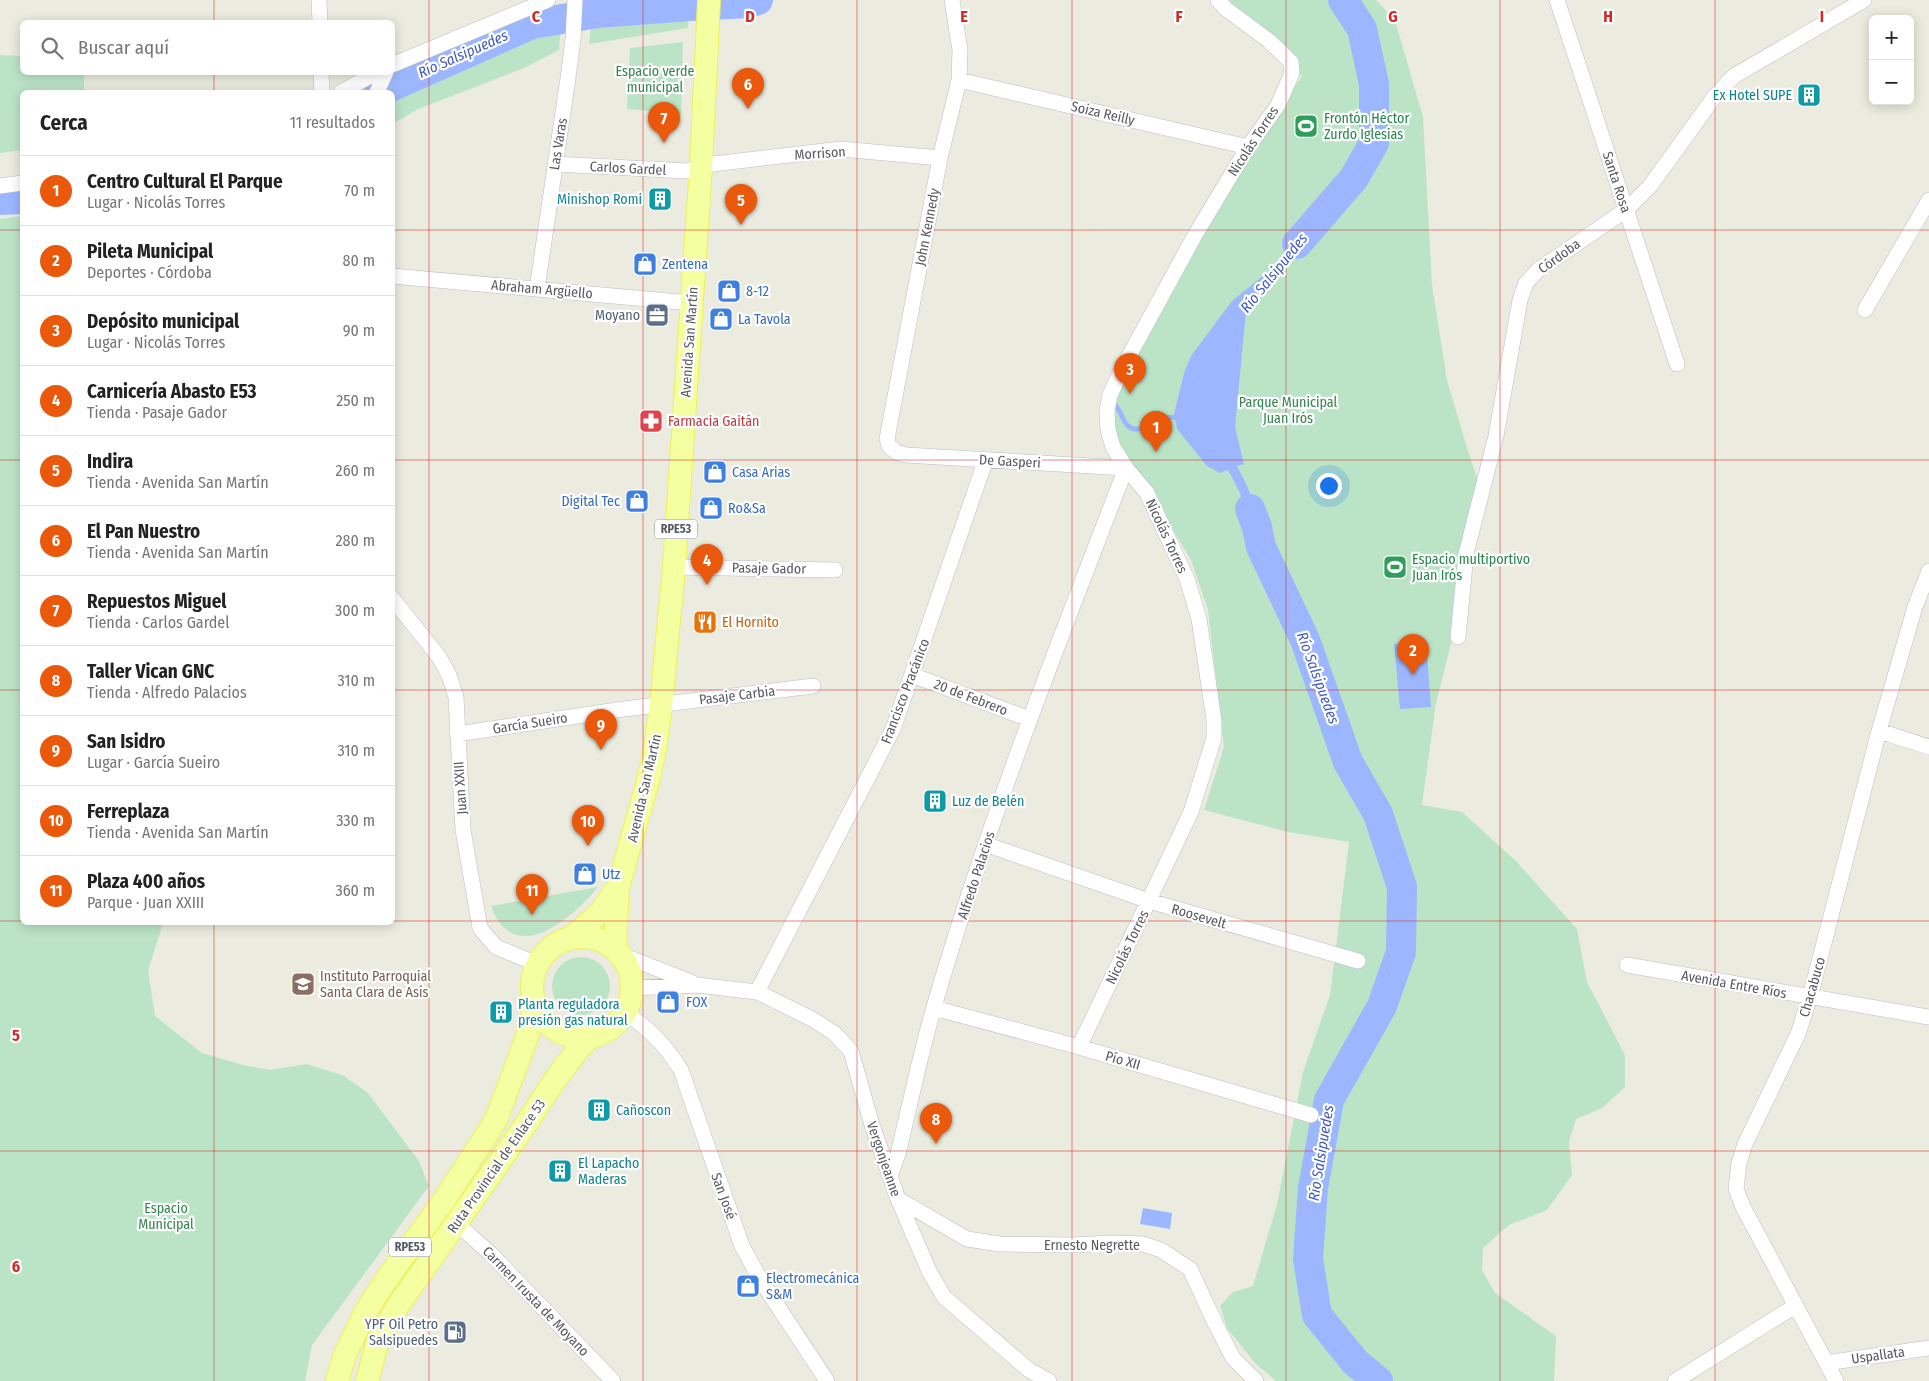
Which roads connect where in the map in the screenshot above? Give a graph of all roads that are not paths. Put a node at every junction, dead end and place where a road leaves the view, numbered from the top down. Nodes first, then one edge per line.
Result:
1 (319, 0) edge
2 (548, 0) edge
3 (709, 0) edge
4 (952, 0) edge
5 (1218, 0) edge
6 (1557, 0) edge
7 (1864, 0) edge
8 (574, 2) edge
9 (320, 20) edge
10 (395, 64) edge
11 (321, 75) edge
12 (380, 75) edge
13 (382, 75) edge
14 (959, 80) junction
15 (322, 90) edge
16 (346, 90) edge
17 (378, 90) edge
18 (1248, 147) junction
19 (940, 158) junction
20 (555, 164) junction
21 (701, 166) junction
22 (20, 183) edge
23 (0, 186) edge
24 (1929, 200) edge
25 (1626, 210) junction
26 (395, 276) edge
27 (538, 289) junction
28 (691, 303) junction
29 (1865, 310) dead end
30 (1677, 364) dead end
31 (896, 452) joint
32 (986, 459) junction
33 (1126, 468) junction
34 (674, 566) junction
35 (835, 570) dead end
36 (1929, 571) edge
37 (395, 602) edge
38 (1458, 637) dead end
39 (912, 675) junction
40 (813, 686) dead end
41 (661, 705) junction
42 (1029, 719) junction
43 (1879, 731) junction
44 (457, 734) junction
45 (1929, 747) edge
46 (986, 844) junction
47 (618, 887) junction
48 (1149, 901) junction
49 (572, 937) junction
50 (618, 951) junction
51 (1358, 961) dead end
52 (537, 964) junction
53 (1627, 966) dead end
54 (698, 985) junction
55 (633, 988) junction
56 (757, 992) junction
57 (1810, 997) junction
58 (535, 1004) junction
59 (934, 1008) junction
60 (626, 1012) junction
61 (1929, 1017) edge
62 (592, 1036) junction
63 (1079, 1047) junction
64 (1311, 1115) dead end
65 (890, 1176) junction
66 (445, 1198) junction
67 (898, 1199) junction
68 (460, 1218) junction
69 (1795, 1306) junction
70 (1929, 1348) edge
71 (1826, 1363) junction
72 (337, 1381) edge
73 (367, 1381) edge
74 (613, 1381) edge
75 (827, 1381) edge
76 (1049, 1381) edge
77 (1256, 1381) edge
78 (1675, 1381) edge
79 (1836, 1381) edge

1 - 9 street
2 - 10 street
3 - 21 main road, Avenida San Martín / RPE53
4 - 14 street, John Kennedy
5 - 18 street, Nicolás Torres
6 - 25 street, Santa Rosa
7 - 25 street, Córdoba
8 - 20 street, Las Varas
11 - 15 street
12 - 16 street
13 - 17 street
14 - 18 street, Soiza Reilly
14 - 19 street, John Kennedy
18 - 33 street, Nicolás Torres
19 - 21 street, Morrison
19 - 31 street, John Kennedy
20 - 21 street, Carlos Gardel
20 - 27 street, Las Varas
21 - 28 main road, Avenida San Martín / RPE53
22 - 23 street
24 - 29 street
25 - 30 street, Santa Rosa
25 - 38 street, Córdoba
26 - 27 street, Abraham Argüello
27 - 28 street, Abraham Argüello
28 - 34 main road, Avenida San Martín / RPE53
31 - 32 street, De Gasperi
32 - 33 street, De Gasperi
32 - 39 street, Francisco Pracánico
33 - 42 street, Alfredo Palacios
33 - 48 street, Nicolás Torres
34 - 35 street, Pasaje Gador
34 - 41 main road, Avenida San Martín / RPE53
36 - 43 street, Chacabuco
37 - 44 street, Juan XXIII
39 - 42 street, 20 de Febrero
39 - 56 street, Francisco Pracánico
40 - 41 street, Pasaje Carbia
41 - 44 street, García Sueiro
41 - 47 main road, Avenida San Martín / RPE53
42 - 46 street, Alfredo Palacios
43 - 45 street
43 - 57 street, Chacabuco
44 - 52 street, Juan XXIII
46 - 48 street, Roosevelt
46 - 59 street, Alfredo Palacios
47 - 49 main road, Avenida San Martín / RPE53
47 - 50 main road, Avenida San Martín / RPE53
48 - 51 street, Roosevelt
48 - 63 street, Nicolás Torres
49 - 50 main road
49 - 52 main road, RPE53
50 - 54 street, Vergonjeanne
50 - 55 main road, RPE53
52 - 58 main road, RPE53
53 - 57 street, Avenida Entre Ríos
54 - 55 street, Vergonjeanne
54 - 56 street, Vergonjeanne
55 - 60 main road, RPE53
56 - 65 street, Vergonjeanne
57 - 61 street, Avenida Entre Ríos
57 - 69 street, Chacabuco
58 - 62 main road, RPE53
58 - 66 main road, Ruta Provincial de Enlace 53 / RPE53
59 - 63 street, Pío XII
59 - 65 street, Alfredo Palacios
60 - 62 main road, RPE53
60 - 75 street, San José
62 - 68 main road, Ruta Provincial de Enlace 53 / RPE53
63 - 64 street, Pío XII
65 - 67 street, Vergonjeanne
66 - 68 street, Carmen Irusta de Moyano
66 - 72 main road, Ruta Provincial de Enlace 53 / RPE53
67 - 76 street, Vergonjeanne
67 - 77 street, Ernesto Negrette
68 - 73 main road, Ruta Provincial de Enlace 53 / RPE53
68 - 74 street, Carmen Irusta de Moyano
69 - 71 street, Chacabuco
69 - 78 street
70 - 71 street, Uspallata
71 - 79 street, Chacabuco

